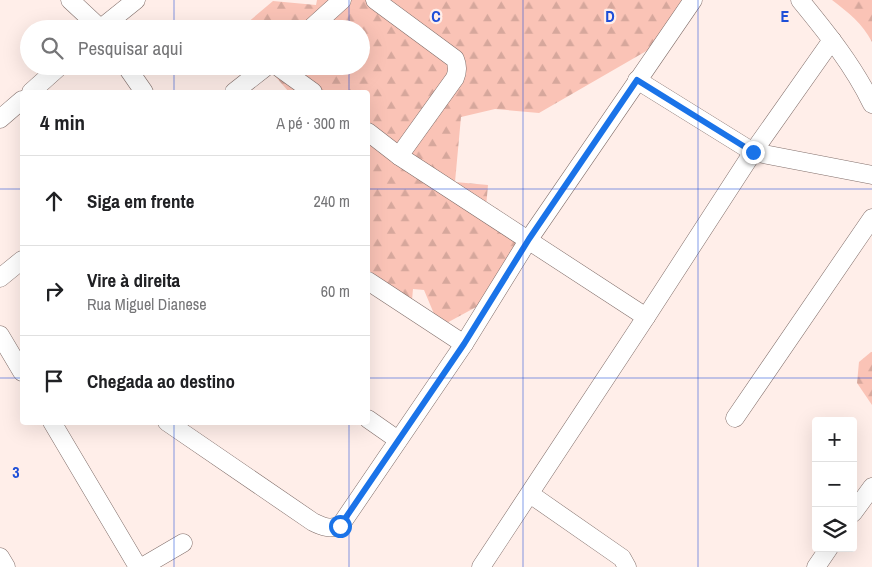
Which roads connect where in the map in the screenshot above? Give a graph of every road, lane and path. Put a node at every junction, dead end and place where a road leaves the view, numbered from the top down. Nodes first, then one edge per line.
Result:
1 (70, 0) edge
2 (136, 0) edge
3 (342, 0) edge
4 (375, 0) edge
5 (693, 0) edge
6 (800, 0) edge
7 (91, 20) edge
8 (111, 20) edge
9 (320, 20) edge
10 (832, 40) junction
11 (50, 75) edge
12 (132, 75) edge
13 (256, 75) edge
14 (289, 75) edge
15 (637, 80) junction
16 (34, 90) edge
17 (143, 90) edge
18 (237, 90) edge
19 (310, 90) edge
20 (20, 102) edge
21 (872, 104) edge
22 (0, 119) edge
23 (370, 134) edge
24 (753, 152) junction
25 (399, 156) junction
26 (872, 175) edge
27 (872, 218) edge
28 (529, 239) junction
29 (20, 262) edge
30 (0, 278) edge
31 (370, 282) edge
32 (646, 317) junction
33 (0, 335) edge
34 (464, 344) junction
35 (20, 369) edge
36 (735, 418) dead end
37 (370, 420) edge
38 (54, 425) edge
39 (171, 425) edge
40 (398, 440) junction
41 (871, 489) edge
42 (530, 494) junction
43 (857, 508) edge
44 (183, 543) dead end
45 (826, 552) edge
46 (0, 557) edge
47 (6, 567) edge
48 (140, 567) edge
49 (481, 567) edge
50 (627, 567) edge
51 (816, 567) edge

1 - 7 street
2 - 8 street
3 - 9 street
4 - 25 street
5 - 15 street
6 - 10 street
10 - 21 street
10 - 24 street
11 - 16 street
12 - 17 street
13 - 18 street
14 - 19 street
15 - 24 street
15 - 28 street
20 - 22 street
23 - 25 street
24 - 26 street
24 - 32 street
25 - 28 street
27 - 36 street
28 - 32 street
28 - 34 street
29 - 30 street
31 - 34 street
32 - 42 street
33 - 35 street
34 - 40 street
37 - 40 street
38 - 48 street
39 - 40 street
41 - 43 street
42 - 49 street
42 - 50 street
44 - 48 street
45 - 51 street
46 - 47 street

